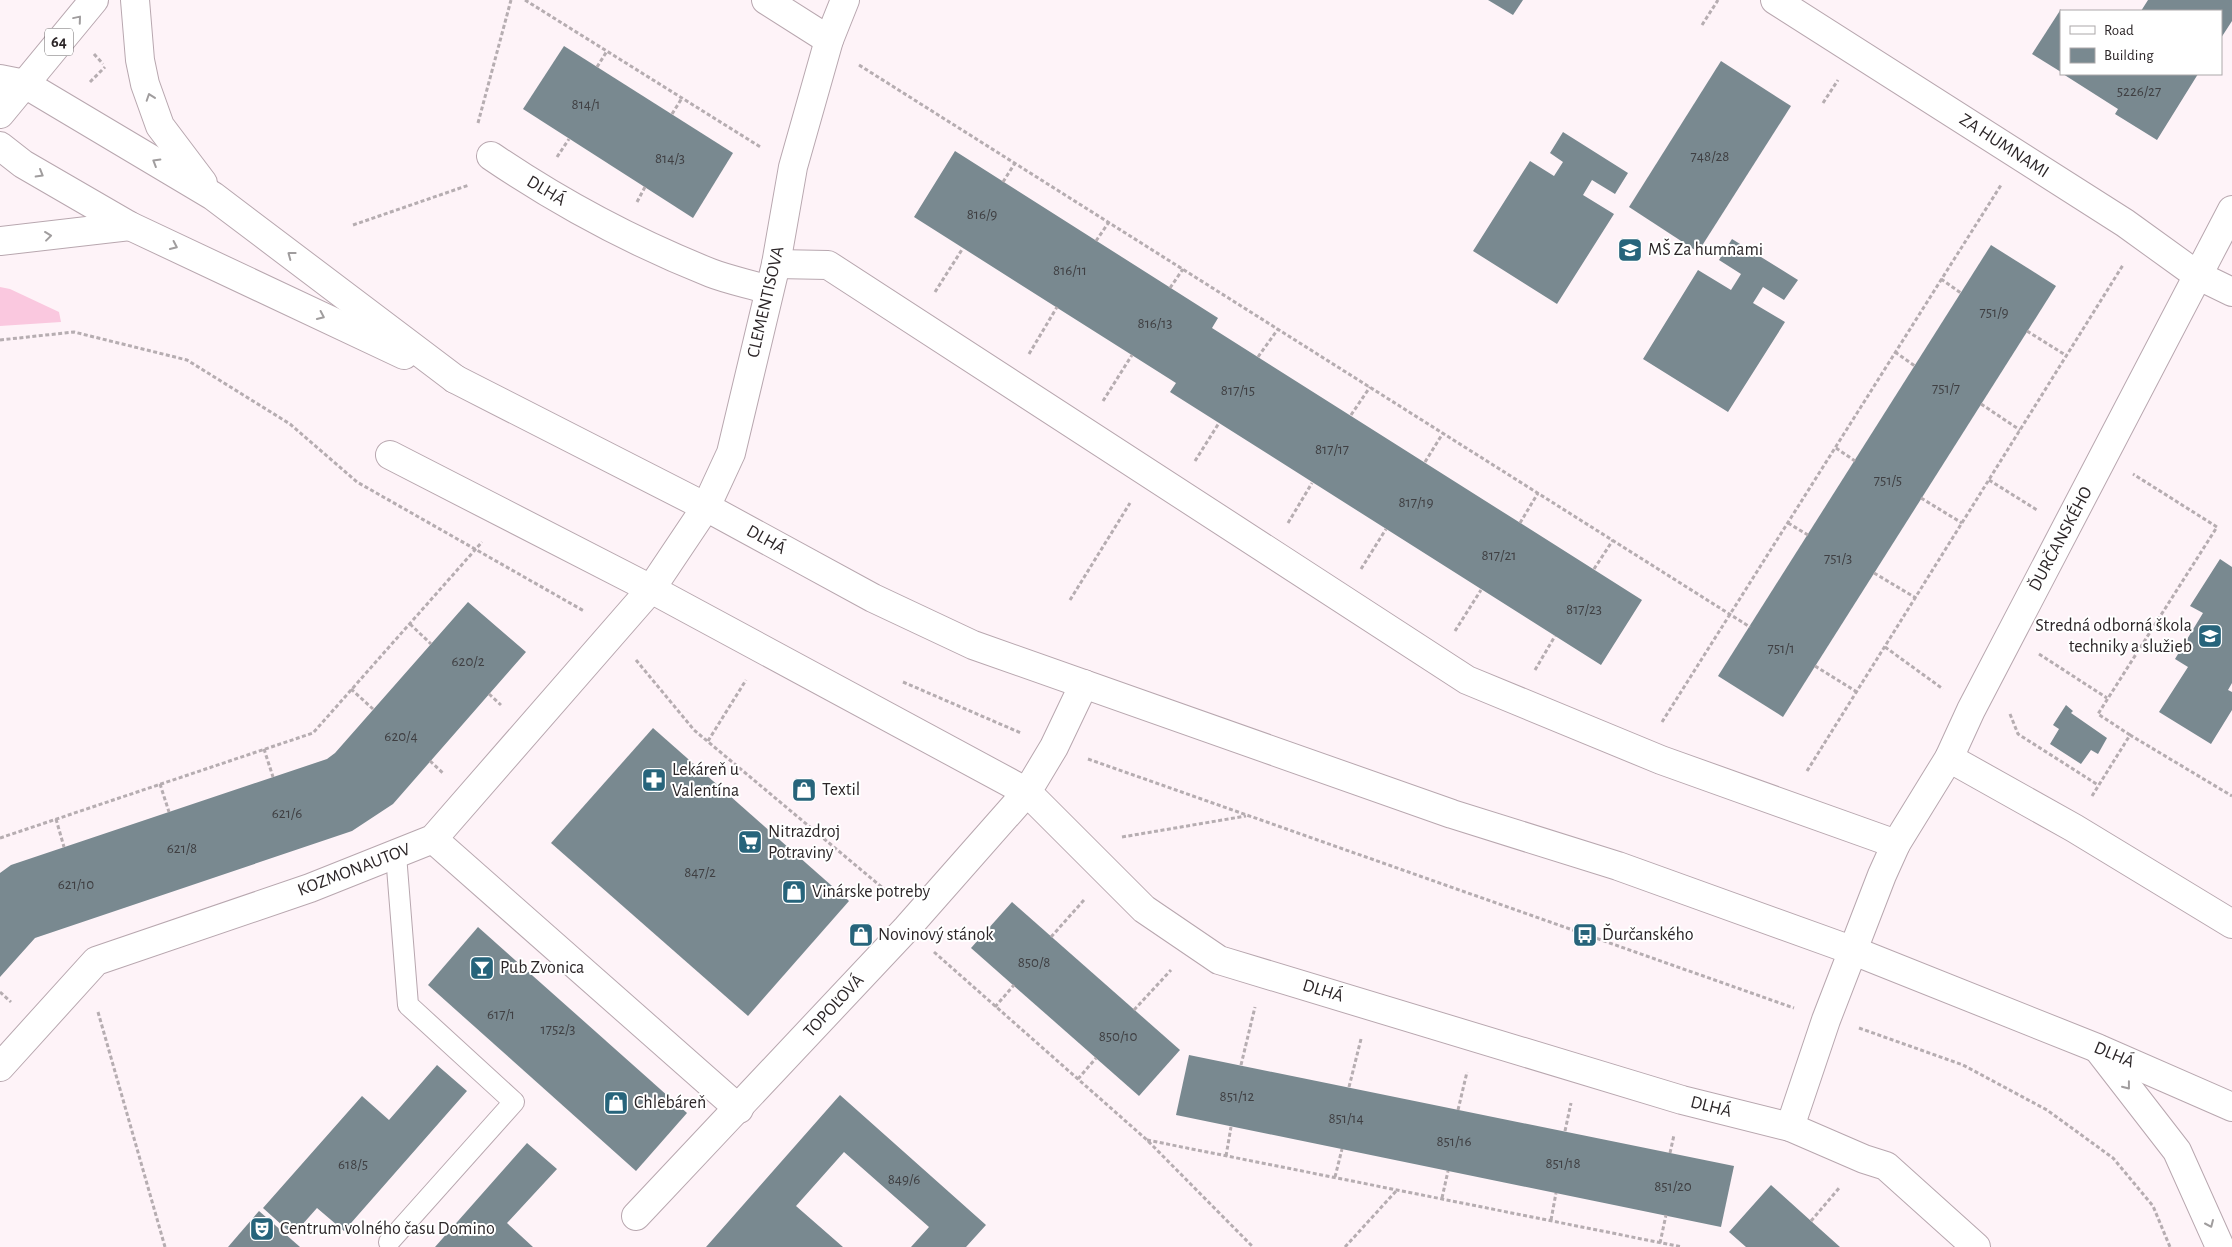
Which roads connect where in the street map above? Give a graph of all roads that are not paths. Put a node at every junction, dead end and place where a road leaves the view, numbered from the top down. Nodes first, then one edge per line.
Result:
1 (94, 0) edge
2 (135, 0) edge
3 (766, 0) edge
4 (845, 0) edge
5 (1775, 0) edge
6 (829, 40) junction
7 (12, 81) edge
8 (0, 114) edge
9 (0, 146) edge
10 (491, 156) road end
11 (213, 196) junction
12 (2232, 210) edge
13 (130, 226) junction
14 (0, 242) edge
15 (776, 264) junction
16 (2197, 275) junction
17 (769, 290) junction
18 (2232, 292) edge
19 (455, 379) junction
20 (390, 455) dead end
21 (706, 507) junction
22 (651, 589) junction
23 (1084, 684) junction
24 (1949, 758) junction
25 (1027, 792) junction
26 (433, 839) junction
27 (1896, 844) junction
28 (396, 855) junction
29 (2232, 924) edge
30 (1854, 951) junction
31 (2097, 1048) junction
32 (0, 1067) edge
33 (2232, 1107) edge
34 (739, 1109) junction
35 (1790, 1126) junction
36 (636, 1216) dead end
37 (389, 1242) dead end
38 (1976, 1247) edge
39 (2220, 1247) edge

7 -> 1 street, 64
11 -> 2 street
3 - 6 street
4 - 6 street, CLEMENTISOVA
5 - 16 street, ZA HUMNAMI
6 - 15 street, CLEMENTISOVA
7 - 8 street, 64
11 -> 7 street
9 -> 13 street
10 - 17 street, DLHÁ
19 -> 11 street
12 - 16 street, ĎURČANSKÉHO
14 -> 13 street
13 -> 19 street
15 - 17 street, CLEMENTISOVA
15 - 27 street
16 - 18 street, ZA HUMNAMI
16 - 24 street, ĎURČANSKÉHO
17 - 21 street, CLEMENTISOVA
19 - 21 street, DLHÁ
20 - 22 street, DLHÁ
21 - 22 street, CLEMENTISOVA
21 - 23 street, DLHÁ
22 - 25 street, DLHÁ
22 - 26 street, KOZMONAUTOV
23 - 25 street
23 - 30 street, DLHÁ
24 - 27 street, ĎURČANSKÉHO
24 - 29 street
25 - 34 street, TOPOĽOVÁ
25 - 35 street, DLHÁ
26 - 28 street, KOZMONAUTOV
26 - 34 street
27 - 30 street, ĎURČANSKÉHO
28 - 32 street, KOZMONAUTOV
28 - 37 lane
30 - 31 street, DLHÁ
30 - 35 street
31 - 33 street, DLHÁ
31 -> 39 street
34 - 36 street, TOPOĽOVÁ
35 - 38 street, DLHÁ

